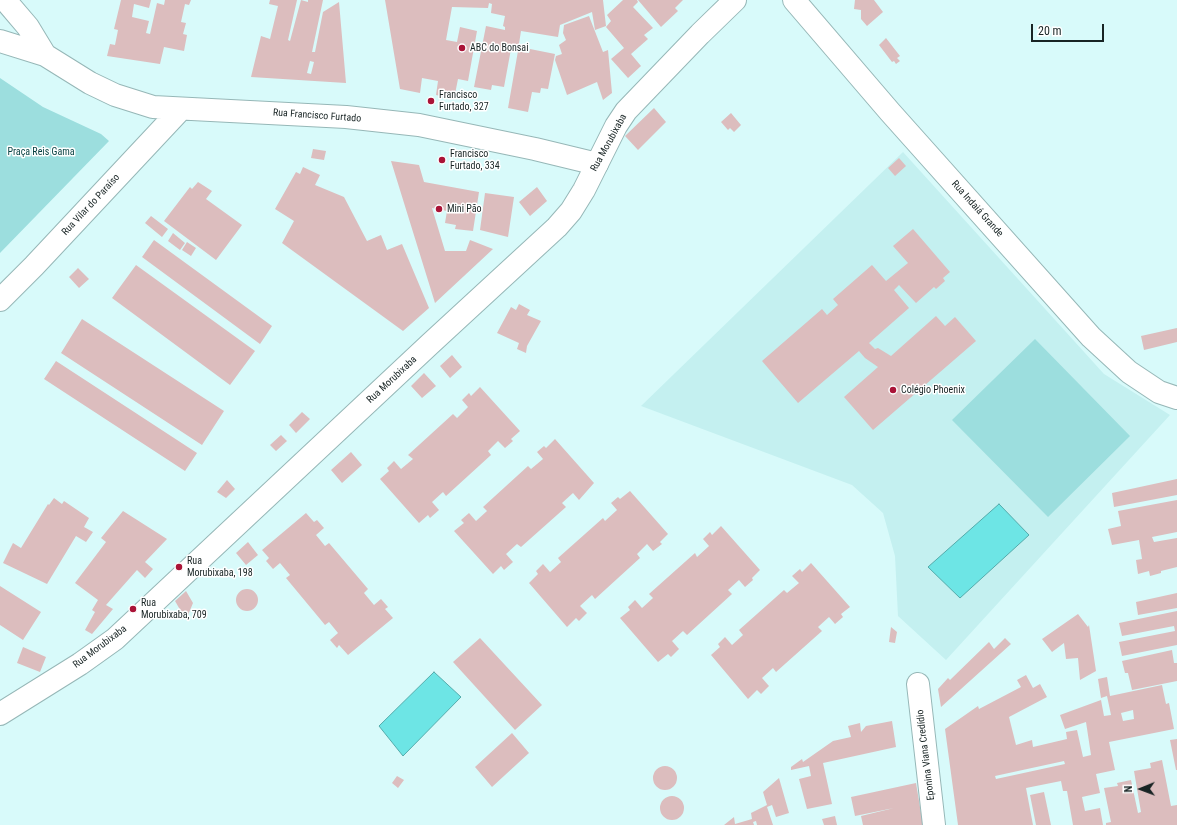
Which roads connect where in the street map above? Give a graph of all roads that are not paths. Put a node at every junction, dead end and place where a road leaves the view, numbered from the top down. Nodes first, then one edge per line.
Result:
1 (5, 0) edge
2 (735, 0) edge
3 (794, 0) edge
4 (0, 41) edge
5 (45, 55) junction
6 (181, 109) junction
7 (597, 164) junction
8 (0, 300) edge
9 (1177, 398) edge
10 (918, 684) dead end
11 (0, 714) edge
12 (934, 825) edge

1 - 5 street, Rua Francisco Furtado
2 - 7 street, Rua Morubixaba
3 - 9 street, Rua Indaiá Grande
4 - 5 street, Rua Francisco Furtado
5 - 6 street, Rua Francisco Furtado
6 - 7 street, Rua Francisco Furtado
6 - 8 street, Rua Vilar do Paraíso
7 - 11 street, Rua Morubixaba
10 - 12 street, Eponina Viana Credídio

